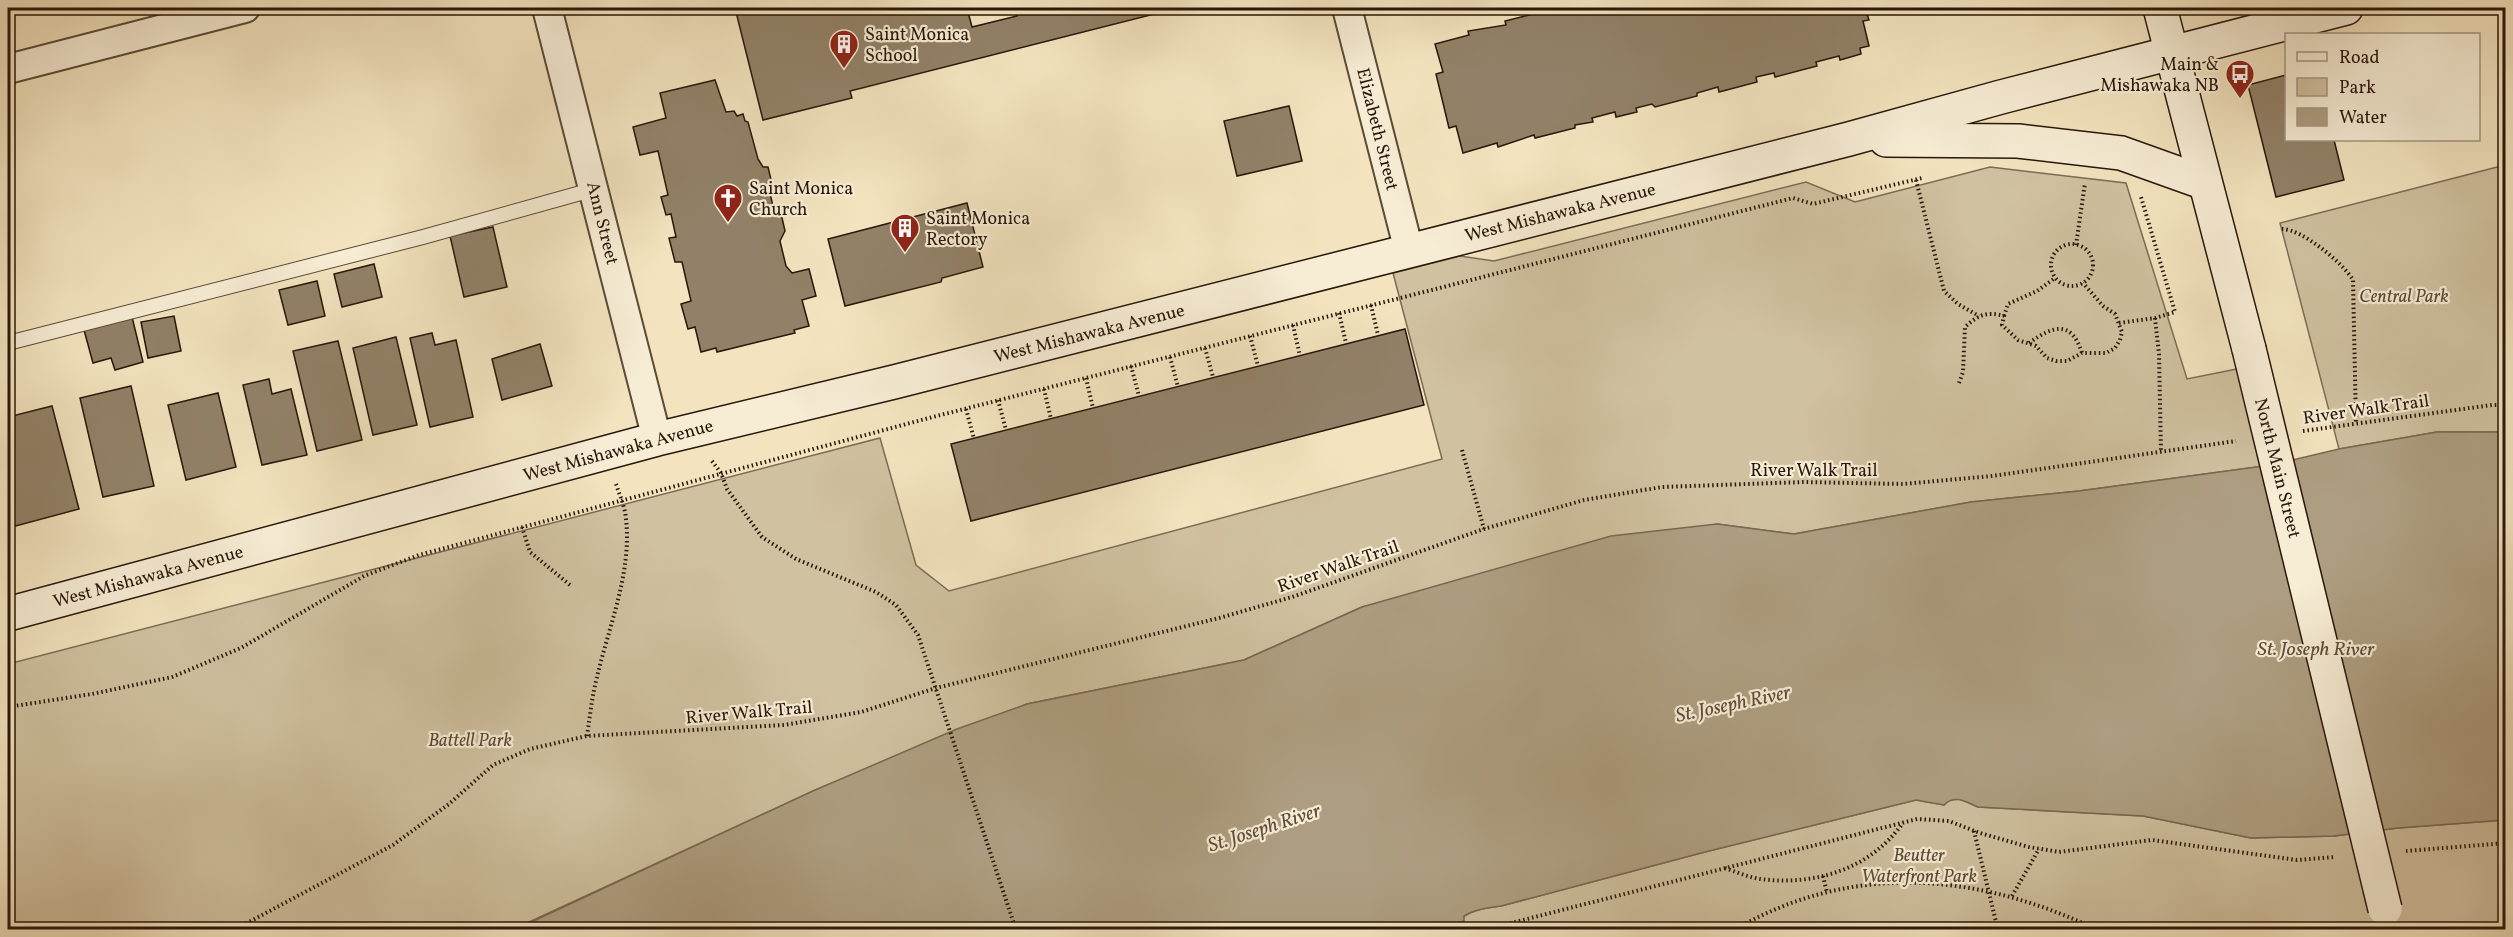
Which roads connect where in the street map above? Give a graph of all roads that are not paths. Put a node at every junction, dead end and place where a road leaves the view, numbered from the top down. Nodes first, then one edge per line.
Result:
1 (245, 8) edge
2 (547, 8) edge
3 (1347, 8) edge
4 (2160, 8) edge
5 (2346, 8) edge
6 (2171, 52) junction
7 (8, 69) edge
8 (1849, 139) junction
9 (2205, 183) junction
10 (595, 189) junction
11 (1408, 251) junction
12 (8, 343) edge
13 (657, 439) junction
14 (8, 614) edge
15 (2388, 919) edge

1 - 7 street
2 - 10 street, Ann Street
3 - 11 street, Elizabeth Street
4 - 6 main road, North Main Street
5 - 6 main road, West Mishawaka Avenue
6 - 8 main road, West Mishawaka Avenue
6 - 9 main road, North Main Street
8 - 9 main road
8 - 11 main road, West Mishawaka Avenue
9 - 15 main road, North Main Street, bridge
10 - 12 lane
10 - 13 street, Ann Street
11 - 13 main road, West Mishawaka Avenue
13 - 14 main road, West Mishawaka Avenue

